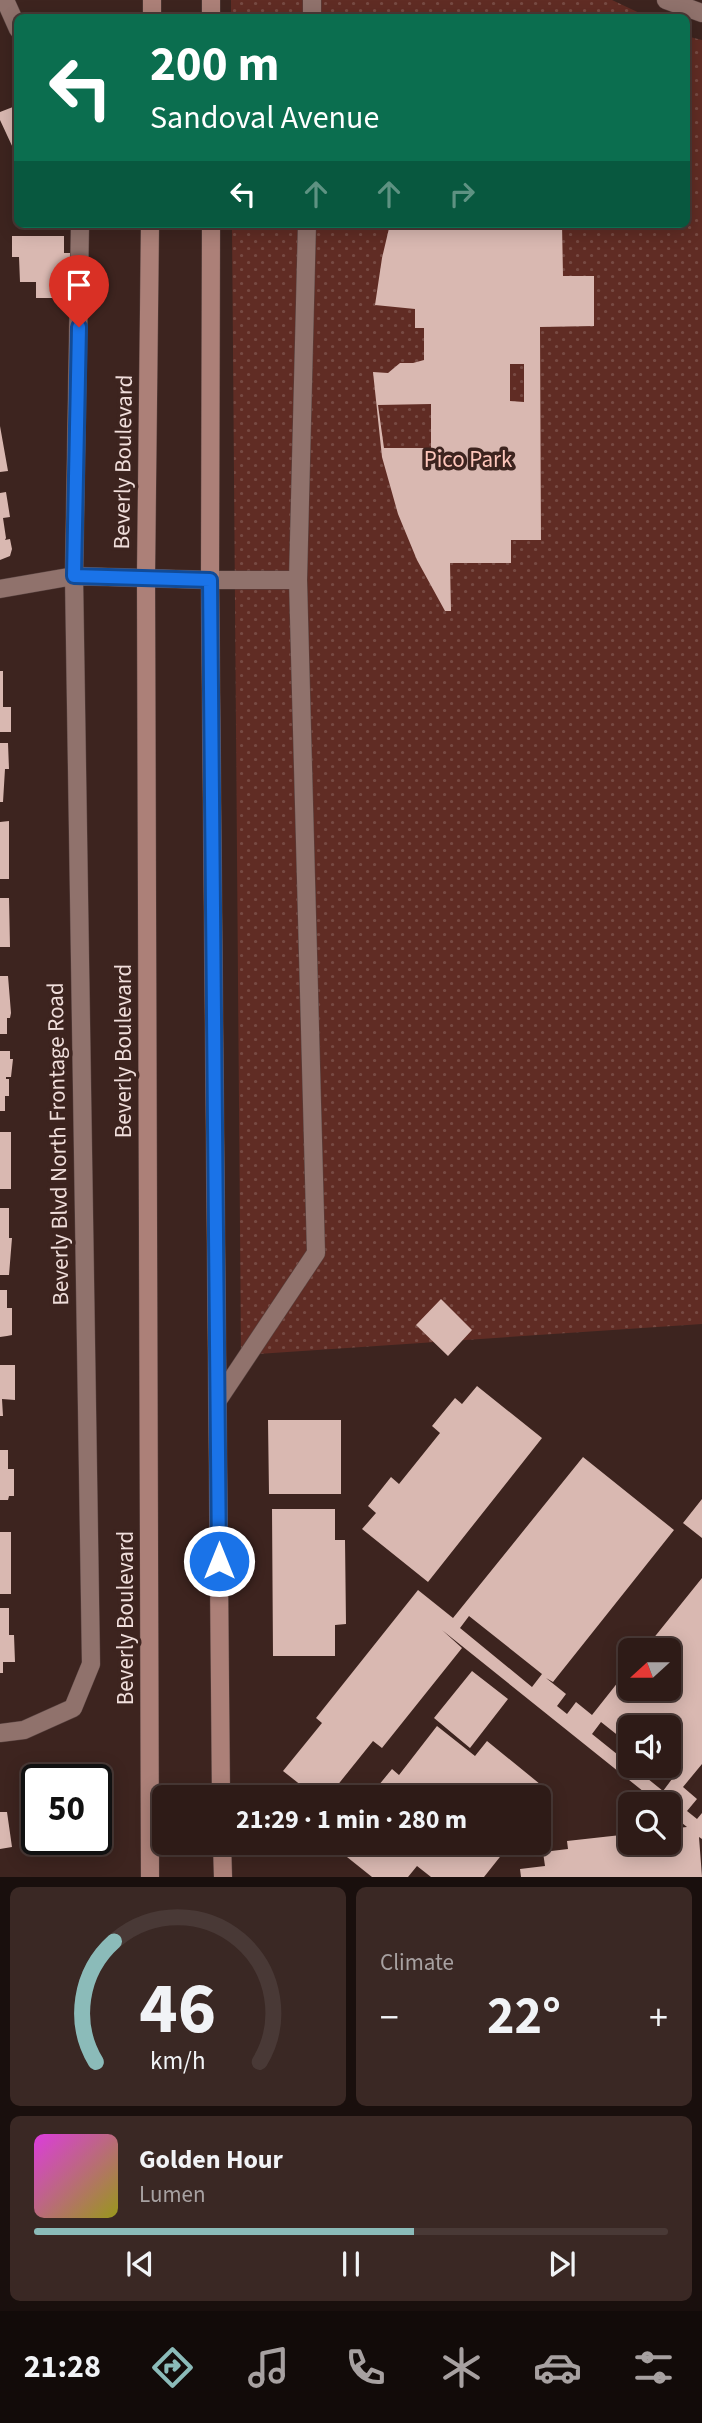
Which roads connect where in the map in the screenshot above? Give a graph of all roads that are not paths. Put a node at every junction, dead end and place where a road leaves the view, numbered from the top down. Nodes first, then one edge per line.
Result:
1 (5, 0) edge
2 (666, 0) edge
3 (702, 13) edge
4 (14, 20) edge
5 (80, 228) edge
6 (150, 228) edge
7 (211, 228) edge
8 (307, 228) edge
9 (74, 576) junction
10 (146, 576) junction
11 (210, 580) junction
12 (298, 580) junction
13 (0, 589) edge
14 (218, 1400) junction
15 (0, 1733) edge
16 (221, 1785) edge
17 (222, 1855) edge
18 (150, 1877) edge
19 (223, 1877) edge

1 - 4 street
2 - 3 street
5 - 9 street, Beverly Blvd North Frontage Road
6 - 10 main road, Beverly Boulevard
7 - 11 main road
8 - 12 street
9 - 10 street
9 - 13 street
9 - 15 street, Beverly Blvd North Frontage Road
10 - 11 street
10 - 18 main road, Beverly Boulevard
11 - 12 street
11 - 14 main road
12 - 14 street
14 - 16 main road
17 - 19 main road

